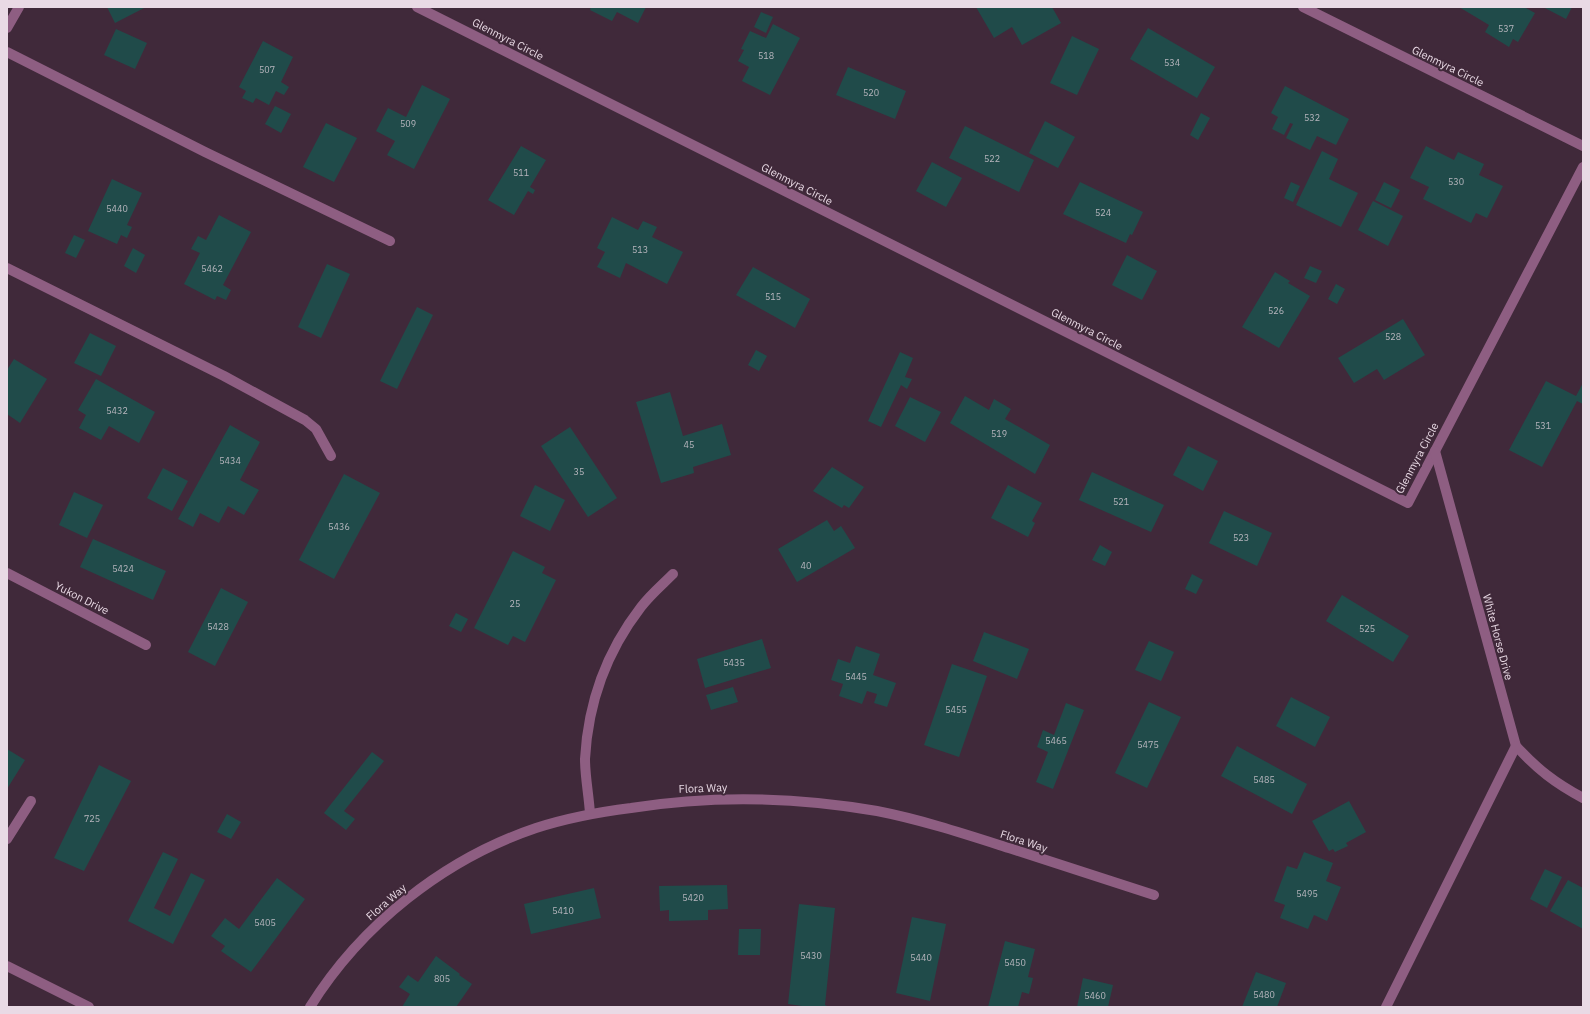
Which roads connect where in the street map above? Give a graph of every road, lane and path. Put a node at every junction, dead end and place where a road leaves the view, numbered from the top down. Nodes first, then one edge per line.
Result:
1 (19, 7) edge
2 (417, 7) edge
3 (1303, 7) edge
4 (7, 28) edge
5 (7, 52) edge
6 (1583, 146) edge
7 (1583, 167) edge
8 (390, 241) dead end
9 (7, 268) edge
10 (1435, 451) junction
11 (331, 456) dead end
12 (7, 573) edge
13 (673, 574) dead end
14 (146, 645) dead end
15 (1516, 746) junction
16 (1583, 798) edge
17 (31, 801) dead end
18 (590, 814) junction
19 (7, 839) edge
20 (1154, 895) dead end
21 (7, 966) edge
22 (89, 1007) edge
23 (310, 1007) edge
24 (1386, 1007) edge

1 - 4 street
2 - 10 street, Glenmyra Circle
3 - 6 street, Glenmyra Circle
5 - 8 street
7 - 10 street, Glenmyra Circle
9 - 11 street
10 - 15 street, White Horse Drive
12 - 14 street, Yukon Drive
13 - 18 street
15 - 16 street, White Horse Drive
15 - 24 street
17 - 19 street
18 - 20 street, Flora Way
18 - 23 street, Flora Way
21 - 22 street

